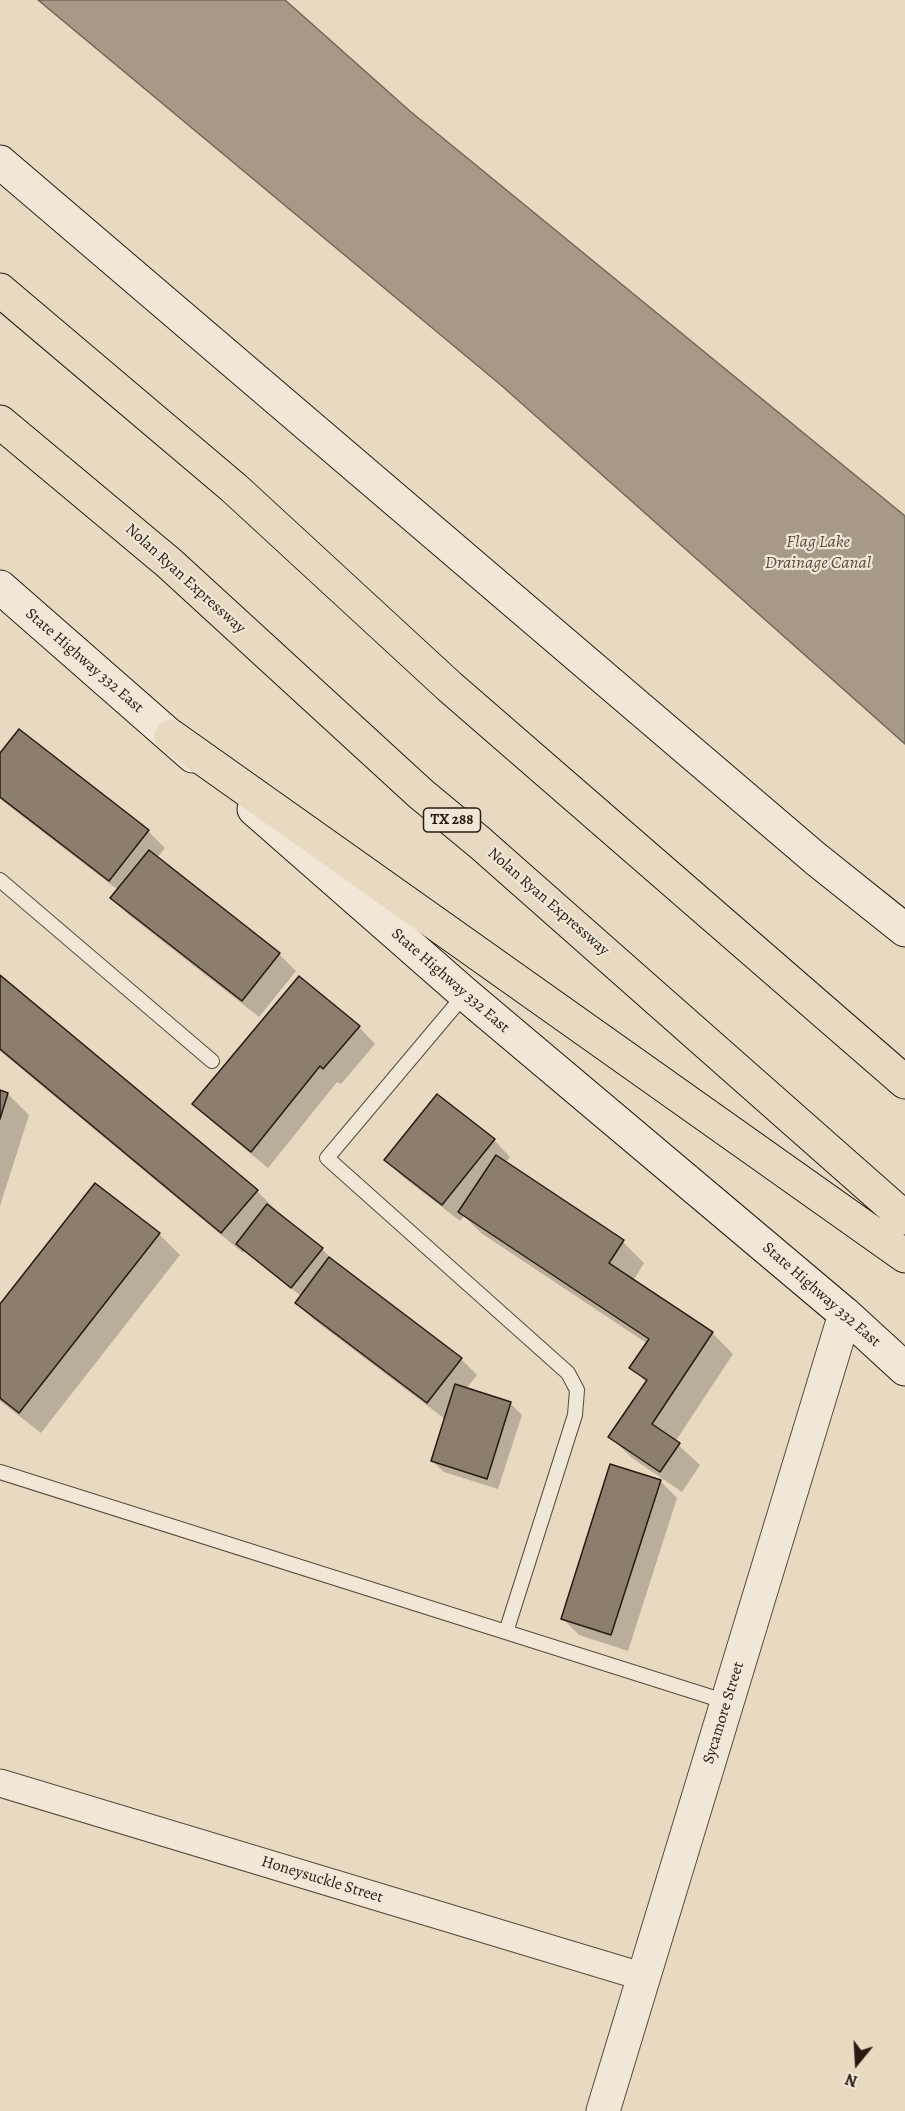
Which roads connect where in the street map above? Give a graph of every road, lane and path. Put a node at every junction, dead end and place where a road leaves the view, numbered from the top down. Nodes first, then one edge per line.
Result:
1 (0, 162) edge
2 (0, 290) edge
3 (0, 422) edge
4 (1, 591) edge
5 (171, 736) junction
6 (0, 880) edge
7 (905, 930) edge
8 (465, 994) junction
9 (212, 1061) dead end
10 (905, 1082) edge
11 (905, 1218) edge
12 (905, 1256) edge
13 (845, 1314) junction
14 (905, 1369) edge
15 (0, 1472) edge
16 (506, 1632) junction
17 (727, 1702) junction
18 (0, 1783) edge
19 (644, 1977) junction
20 (603, 2111) edge

1 - 7 main road
2 - 10 highway
3 - 11 highway, Nolan Ryan Expressway / TX 288
4 - 5 main road, State Highway 332 East
5 - 8 main road, State Highway 332 East
5 - 12 highway
6 - 9 lane
8 - 13 main road, State Highway 332 East
8 - 16 lane
13 - 14 main road, State Highway 332 East
13 - 17 main road, Sycamore Street
15 - 16 lane
16 - 17 lane
17 - 19 main road, Sycamore Street
18 - 19 street, Honeysuckle Street
19 - 20 main road, Sycamore Street

